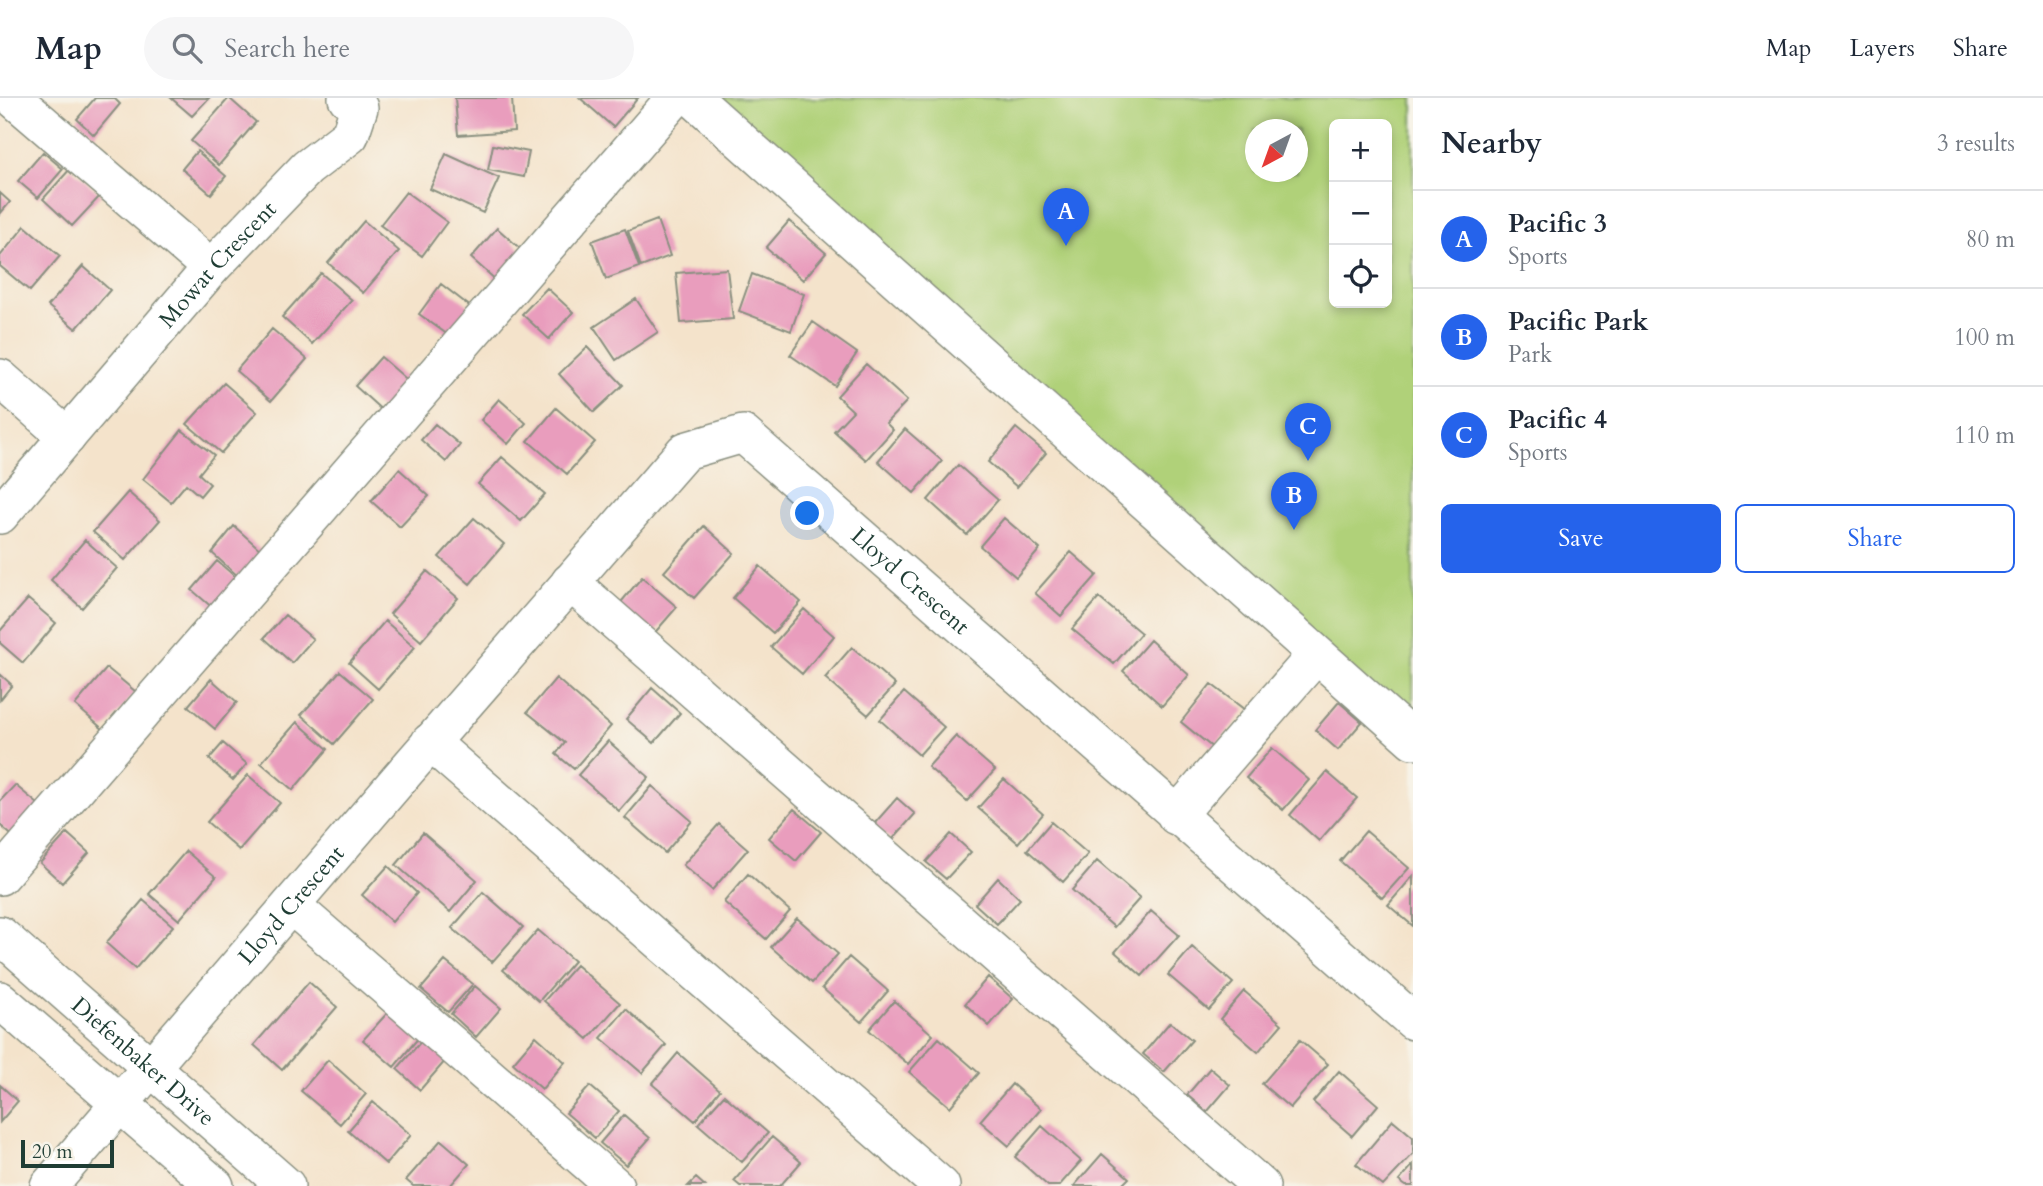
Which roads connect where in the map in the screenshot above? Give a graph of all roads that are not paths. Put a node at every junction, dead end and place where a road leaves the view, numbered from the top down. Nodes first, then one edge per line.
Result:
1 (13, 98) edge
2 (347, 98) edge
3 (675, 98) edge
4 (694, 98) edge
5 (211, 268) junction
6 (0, 378) edge
7 (67, 437) junction
8 (0, 515) edge
9 (570, 582) junction
10 (1316, 655) junction
11 (1413, 740) edge
12 (430, 742) junction
13 (1176, 816) junction
14 (0, 876) edge
15 (291, 905) junction
16 (0, 936) edge
17 (0, 1000) edge
18 (1413, 1021) edge
19 (150, 1069) junction
20 (121, 1102) junction
21 (49, 1186) edge
22 (215, 1186) edge
23 (285, 1186) edge
24 (615, 1186) edge
25 (941, 1186) edge
26 (1261, 1186) edge

1 - 5 street
2 - 5 street, Mowat Crescent
3 - 14 street
4 - 10 street
5 - 7 street, Mowat Crescent
6 - 7 street
7 - 8 street, Mowat Crescent
9 - 12 street, Lloyd Crescent
9 - 13 street, Lloyd Crescent
9 - 26 street
10 - 11 street
10 - 13 street
12 - 15 street, Lloyd Crescent
12 - 25 street
13 - 18 street, Lloyd Crescent
15 - 19 street, Lloyd Crescent
15 - 24 street
16 - 19 street, Diefenbaker Drive
17 - 20 street, Diefenbaker Drive
19 - 20 street, Lloyd Crescent
19 - 23 street, Diefenbaker Drive
20 - 21 street, Lloyd Crescent
20 - 22 street, Diefenbaker Drive

